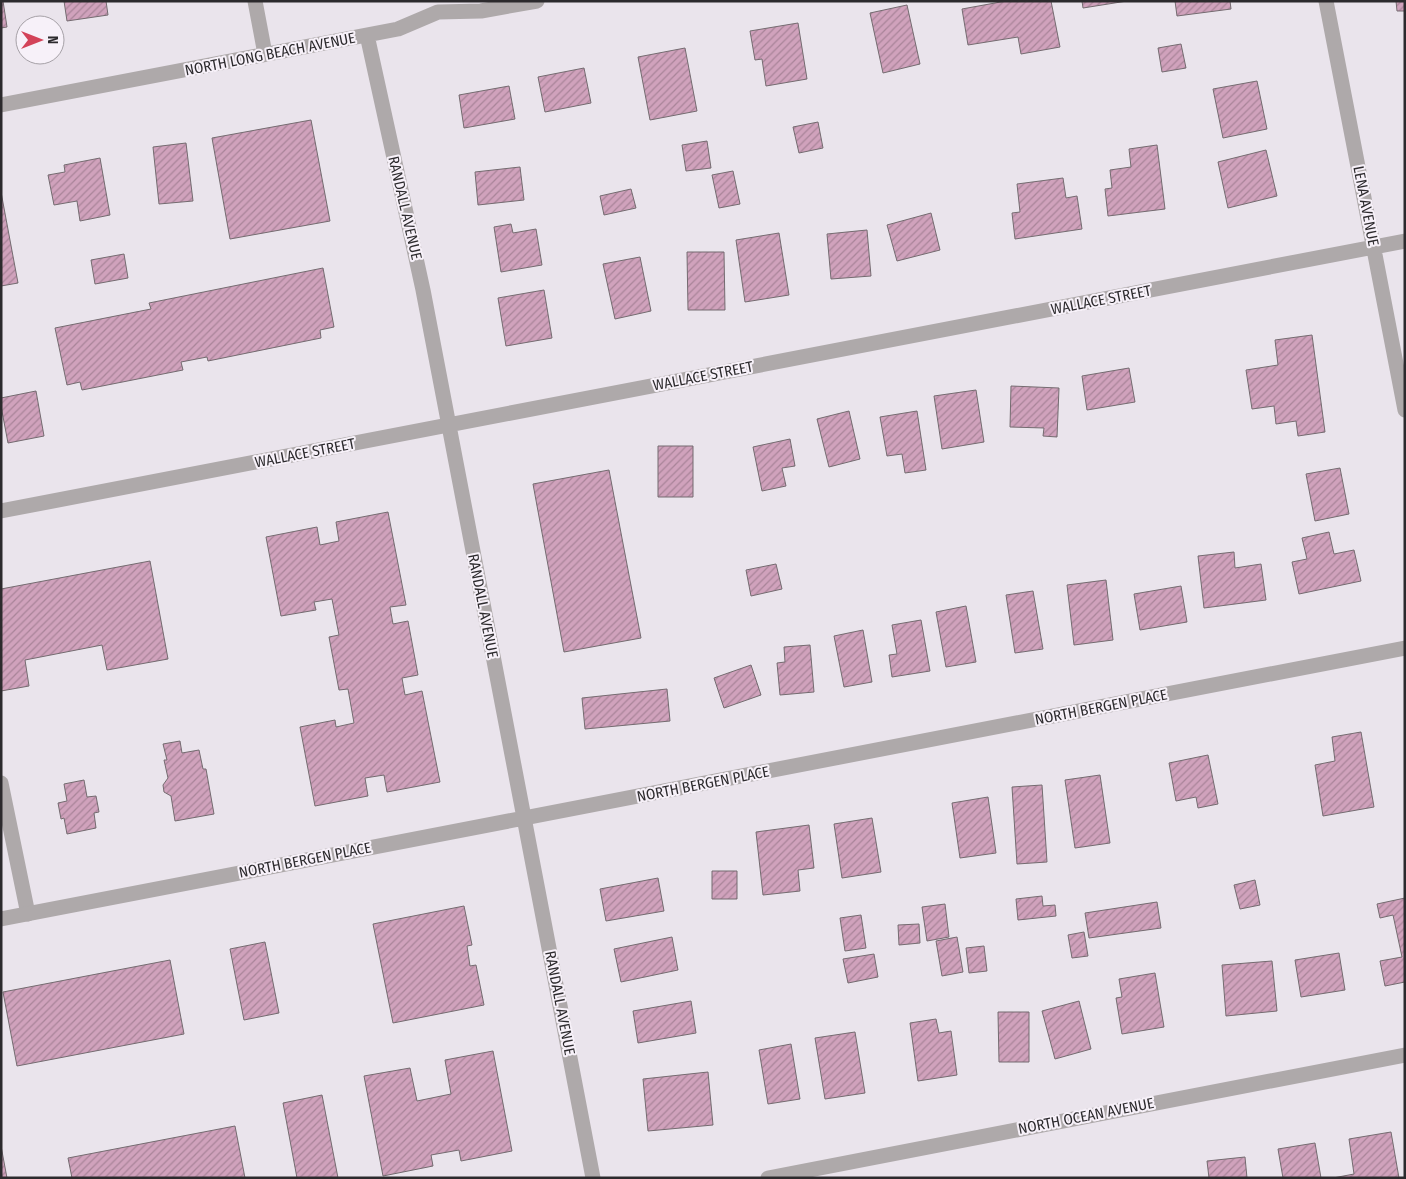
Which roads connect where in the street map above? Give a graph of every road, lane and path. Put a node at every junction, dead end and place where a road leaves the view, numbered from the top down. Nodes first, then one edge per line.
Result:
1 (255, 1) edge
2 (537, 1) edge
3 (1326, 1) edge
4 (441, 7) edge
5 (367, 35) junction
6 (265, 54) junction
7 (1, 105) edge
8 (1405, 241) edge
9 (1374, 247) junction
10 (1405, 410) edge
11 (448, 425) junction
12 (1, 511) edge
13 (1405, 648) edge
14 (1, 783) edge
15 (524, 818) junction
16 (28, 914) junction
17 (1, 919) edge
18 (1405, 1055) edge
19 (593, 1178) edge
20 (768, 1178) edge

1 - 6 street
2 - 4 street, NORTH LONG BEACH AVENUE
3 - 9 street, LENA AVENUE
4 - 5 street, NORTH LONG BEACH AVENUE
5 - 6 street, NORTH LONG BEACH AVENUE
5 - 11 street, RANDALL AVENUE
6 - 7 street, NORTH LONG BEACH AVENUE
8 - 9 street, WALLACE STREET
9 - 10 street, LENA AVENUE
9 - 11 street, WALLACE STREET
11 - 12 street, WALLACE STREET
11 - 15 street, RANDALL AVENUE
13 - 15 street, NORTH BERGEN PLACE
14 - 16 street
15 - 16 street, NORTH BERGEN PLACE
15 - 19 street, RANDALL AVENUE
16 - 17 street, NORTH BERGEN PLACE
18 - 20 street, NORTH OCEAN AVENUE

